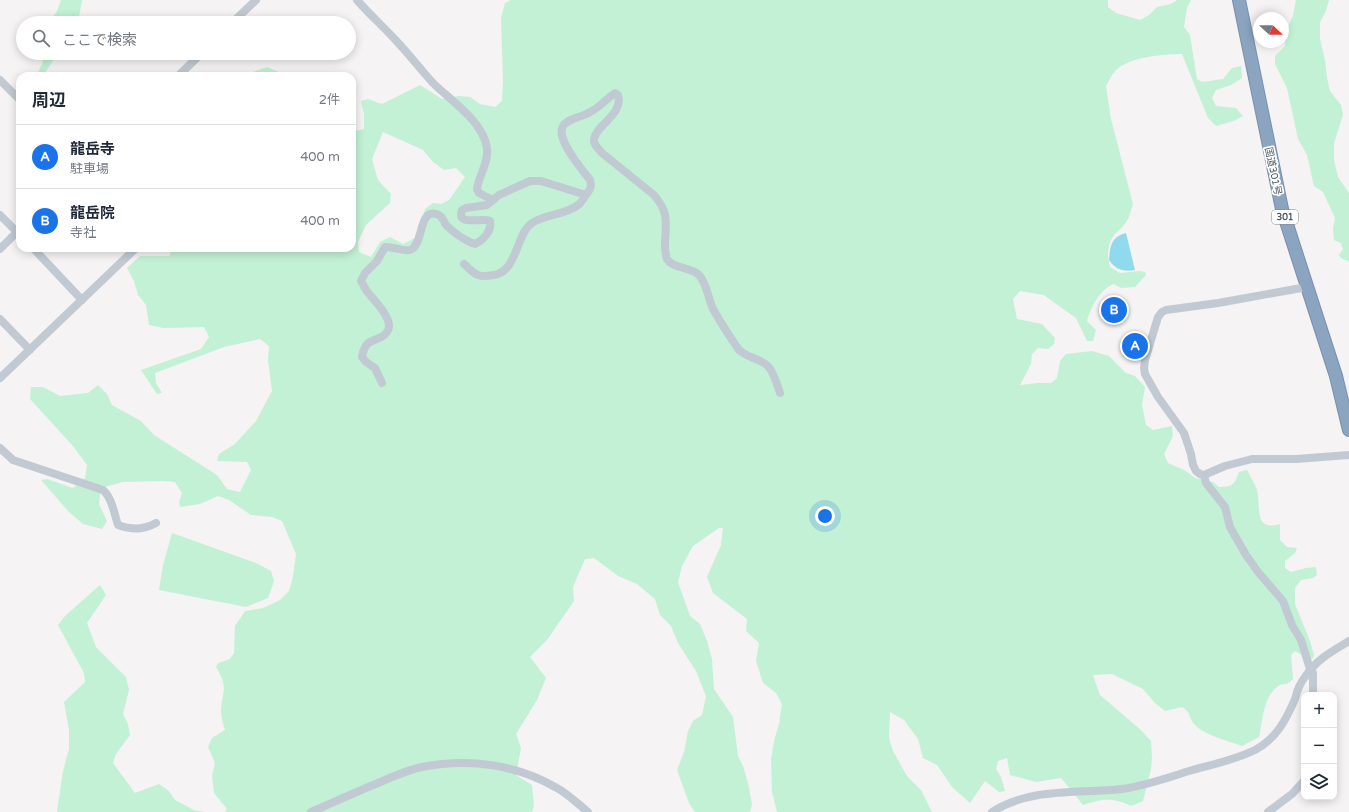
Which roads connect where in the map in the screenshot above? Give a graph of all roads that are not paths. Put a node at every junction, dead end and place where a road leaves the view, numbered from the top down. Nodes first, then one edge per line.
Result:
1 (256, 0) edge
2 (357, 0) edge
3 (1239, 0) edge
4 (239, 16) edge
5 (195, 60) edge
6 (182, 72) edge
7 (0, 80) edge
8 (16, 96) edge
9 (586, 195) junction
10 (493, 200) junction
11 (0, 215) edge
12 (16, 229) edge
13 (16, 235) edge
14 (0, 249) edge
15 (37, 252) edge
16 (132, 252) edge
17 (464, 264) dead end
18 (1307, 287) junction
19 (82, 300) junction
20 (0, 319) edge
21 (30, 350) junction
22 (0, 378) edge
23 (382, 383) dead end
24 (780, 393) dead end
25 (1349, 430) edge
26 (0, 448) edge
27 (1349, 454) edge
28 (1204, 475) junction
29 (156, 523) dead end
30 (1349, 641) edge
31 (1310, 669) junction
32 (1313, 692) edge
33 (1301, 784) edge
34 (312, 812) edge
35 (588, 812) edge
36 (992, 812) edge
37 (1268, 812) edge

1 - 4 street
2 - 10 street
3 - 18 highway, 国道301号 / 301
5 - 6 street
7 - 8 street
9 - 10 street
9 - 17 street
9 - 24 street
10 - 23 street
11 - 12 street
13 - 14 street
15 - 19 street
16 - 19 street
18 - 25 highway, 国道301号 / 301
18 - 28 street
19 - 21 street
20 - 21 street
21 - 22 street
26 - 29 street
27 - 28 street
28 - 31 street
30 - 31 street
31 - 32 street
31 - 36 street
33 - 37 street
34 - 35 street

